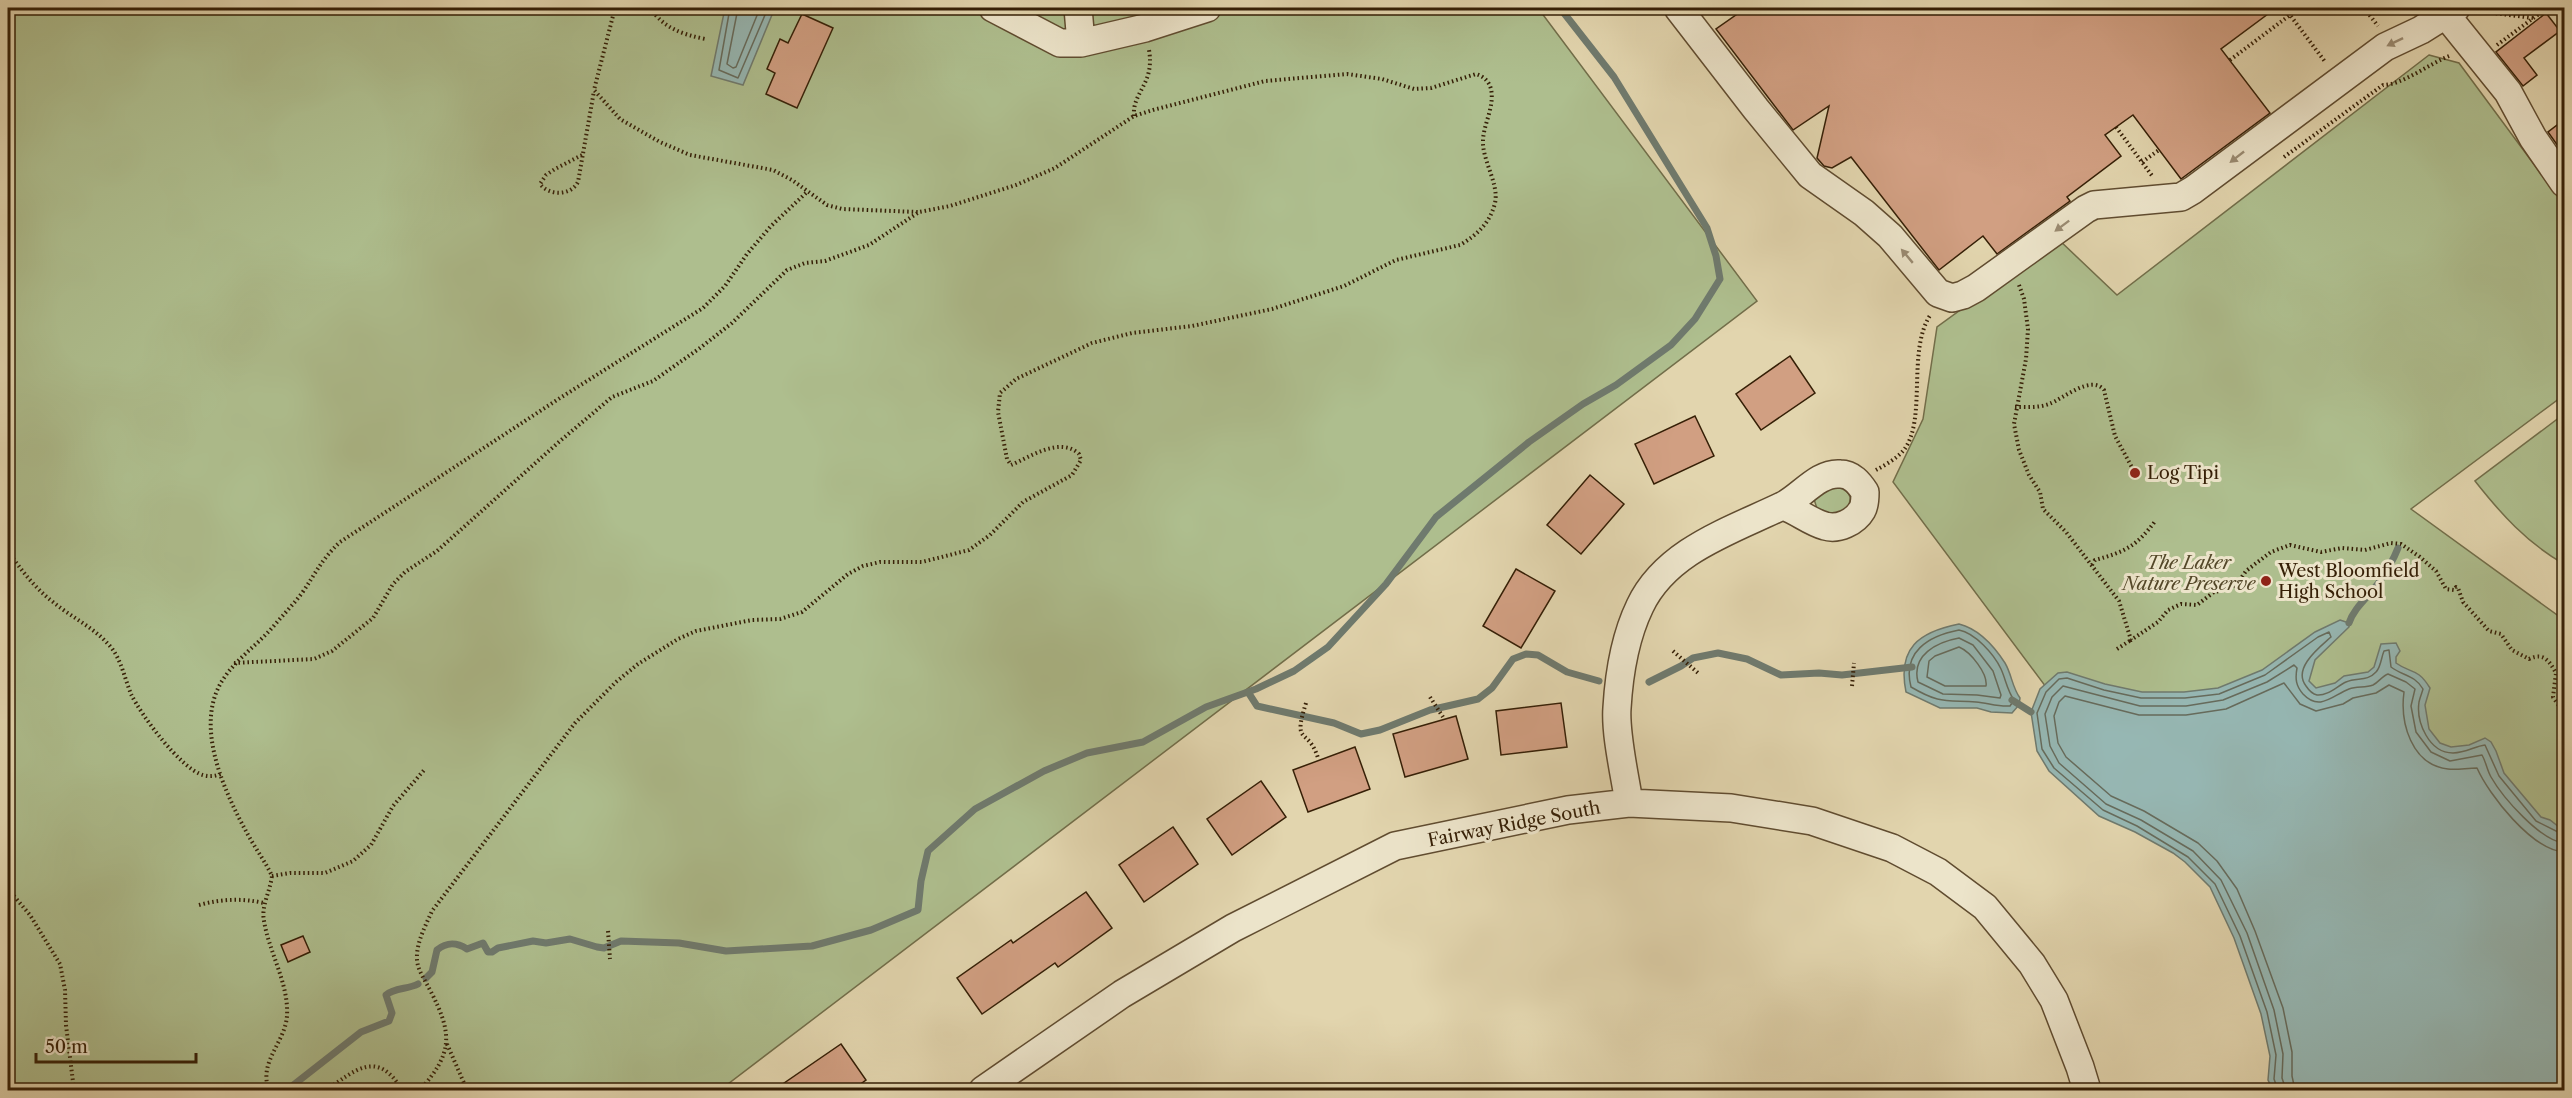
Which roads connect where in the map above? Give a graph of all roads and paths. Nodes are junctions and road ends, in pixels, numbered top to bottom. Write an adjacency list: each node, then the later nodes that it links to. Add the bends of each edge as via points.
1 (615, 8): 19 (path)
2 (650, 8): 14 (path, via 660,22)
3 (993, 8): 11 (street)
4 (1078, 8): 15 (street)
5 (1207, 8): 12 (street)
6 (1678, 8): 31 (street, one-way to 6, via 1929,284 1890,236 1810,174)
7 (2536, 8): 8 (path)
8 (2543, 10)
9 (2451, 11): 16 (street); 30 (street, one-way to 30, via 2385,47 2181,197 2094,205)
10 (2495, 13): 13 (path)
11 (1019, 15): 15 (street, via 1060,43)
12 (1143, 18): 15 (street); 20 (path, via 1151,63 1133,109)
13 (2533, 18)
14 (705, 39)
15 (1081, 43)
16 (2472, 47): 24 (path, via 2431,63 2394,85 2383,85); 26 (street, via 2508,92 2533,138)
17 (2230, 60): 18 (path, via 2290,15)
18 (2333, 72)
19 (594, 90): 23 (path); 28 (path, via 620,119 660,142 690,155 773,170)
20 (1134, 116): 29 (path, via 1055,168 1016,185); 60 (path, via 1265,81 1347,74 1414,89 1431,88 1476,74 1491,88 1483,143 1496,200 1484,226 1460,245 1396,260 1344,286 1272,309 1092,343 1016,379 1004,388 998,401 1000,432 1010,464 1062,447 1079,454 1079,466 1072,475 1023,502 969,550 922,562 863,566 802,612 780,619 696,631 660,649 616,682 575,723 432,911 421,936 417,961 438,1006)
21 (2116, 127): 25 (path)
22 (2159, 150): 25 (path)
23 (582, 155): 23 (path, via 578,182 573,189 558,193 543,188 540,184 546,175)
24 (2284, 157)
25 (2142, 162): 27 (path)
26 (2565, 183)
27 (2159, 185)
28 (807, 192): 29 (path, via 827,206 842,209); 42 (path, via 771,226 704,308 340,543 325,556 303,592 267,634)
29 (919, 212): 42 (path, via 869,245 787,270 700,348 653,381 612,397 437,551 405,572 373,618 332,651 314,659)
30 (2008, 267): 31 (street, via 1963,296); 32 (path, via 2024,299 2028,328 2026,359)
31 (1943, 295): 34 (path, via 1925,323 1919,345 1912,435 1903,451)
32 (2015, 407): 33 (path, via 2049,404 2071,392 2100,385 2115,436); 38 (path, via 2013,424 2019,450 2040,492 2043,509)
33 (2135, 473)
34 (1857, 481): 35 (street, via 1839,473 1823,478); 35 (street, via 1865,492 1864,502 1862,510 1848,523 1827,527)
35 (1783, 506): 53 (street, via 1737,524 1706,542 1658,576 1641,604 1627,635 1617,710)
36 (2156, 520): 38 (path, via 2133,546 2095,560)
37 (8, 551): 52 (path, via 53,603 109,644 141,712 156,733 196,772 210,777)
38 (2092, 565): 39 (path, via 2119,601)
39 (2131, 640): 40 (path); 48 (path, via 2158,622 2168,610 2181,604 2197,605 2214,592 2234,588 2246,571 2271,552 2290,545 2315,551 2366,550 2401,544 2436,572 2446,589 2458,588 2463,602 2489,631 2505,638 2512,650 2529,659 2547,659 2556,674 2553,697)
40 (2117, 649)
41 (1673, 651): 44 (path)
42 (234, 663): 52 (path, via 213,697 213,747)
43 (1854, 663): 45 (path)
44 (1698, 673)
45 (1852, 686)
46 (1430, 697): 49 (path)
47 (1306, 703): 50 (path, via 1299,724 1301,735 1311,743)
48 (2565, 713)
49 (1443, 717)
50 (1318, 758)
51 (425, 769): 54 (path, via 393,806 370,845 353,861 325,873)
52 (221, 774): 54 (path, via 247,833)
53 (1629, 803): 67 (street, Fairway Ridge South, via 1568,810 1395,846 1233,928 1122,994); 68 (street, Fairway Ridge South, via 1731,808 1812,821 1892,848 1938,872 1985,907 2032,964 2054,1000)
54 (272, 876): 56 (path)
55 (8, 890): 61 (path, via 30,915 60,964)
56 (264, 903): 57 (path, via 230,899); 62 (path, via 263,919 287,1017 267,1069)
57 (199, 905)
58 (608, 931): 59 (path)
59 (610, 959)
60 (447, 1043): 65 (path, via 443,1061); 66 (path)
61 (74, 1090)
62 (269, 1090)
63 (326, 1090): 64 (path, via 367,1065 385,1071)
64 (402, 1090)
65 (420, 1090)
66 (467, 1090)
67 (983, 1090)
68 (2087, 1090)

